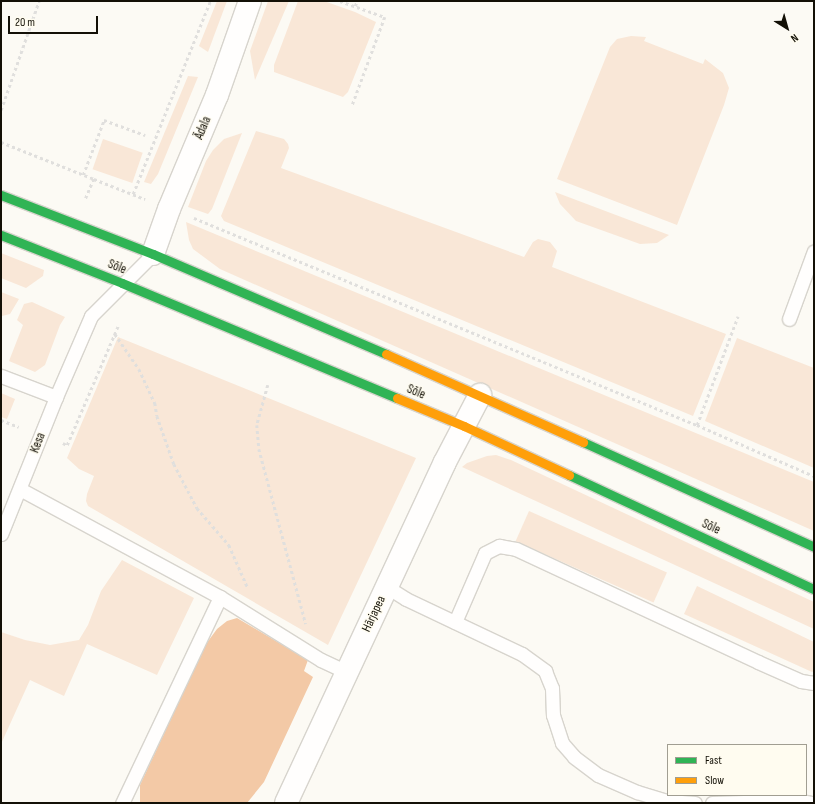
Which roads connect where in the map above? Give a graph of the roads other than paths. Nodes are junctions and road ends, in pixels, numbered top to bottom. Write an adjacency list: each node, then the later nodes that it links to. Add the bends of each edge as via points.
1 (250, 1): 5 (street, Ädala, via 217,95 169,209)
2 (1, 195): 5 (main road, Sõle)
3 (1, 235): 6 (main road, Sõle)
4 (814, 251): 7 (lane)
5 (154, 254): 6 (lane, Kesa); 9 (main road, Sõle)
6 (122, 283): 10 (lane, Kesa, via 91,316); 11 (main road, Sõle)
7 (789, 319)
8 (1, 376): 10 (lane)
9 (480, 395): 11 (street, Härjapea); 14 (main road, Sõle)
10 (56, 397): 12 (lane, Kesa)
11 (464, 426): 15 (street, Härjapea); 16 (main road, Sõle)
12 (20, 489): 13 (lane, Kesa); 17 (lane)
13 (1, 534)
14 (814, 548)
15 (387, 587): 18 (lane); 19 (street, Härjapea)
16 (814, 589)
17 (220, 597): 19 (lane, via 314,655); 21 (lane)
18 (455, 622): 20 (lane, via 485,553 499,546 523,552 758,662 801,681); 23 (lane, via 522,654 545,671 552,688 554,715 562,743 574,758 598,775 637,792 667,801)
19 (347, 672): 22 (street, Härjapea)
20 (814, 683)
21 (122, 803)
22 (286, 803)
23 (695, 803)
24 (712, 803): 25 (lane)
25 (811, 803)

